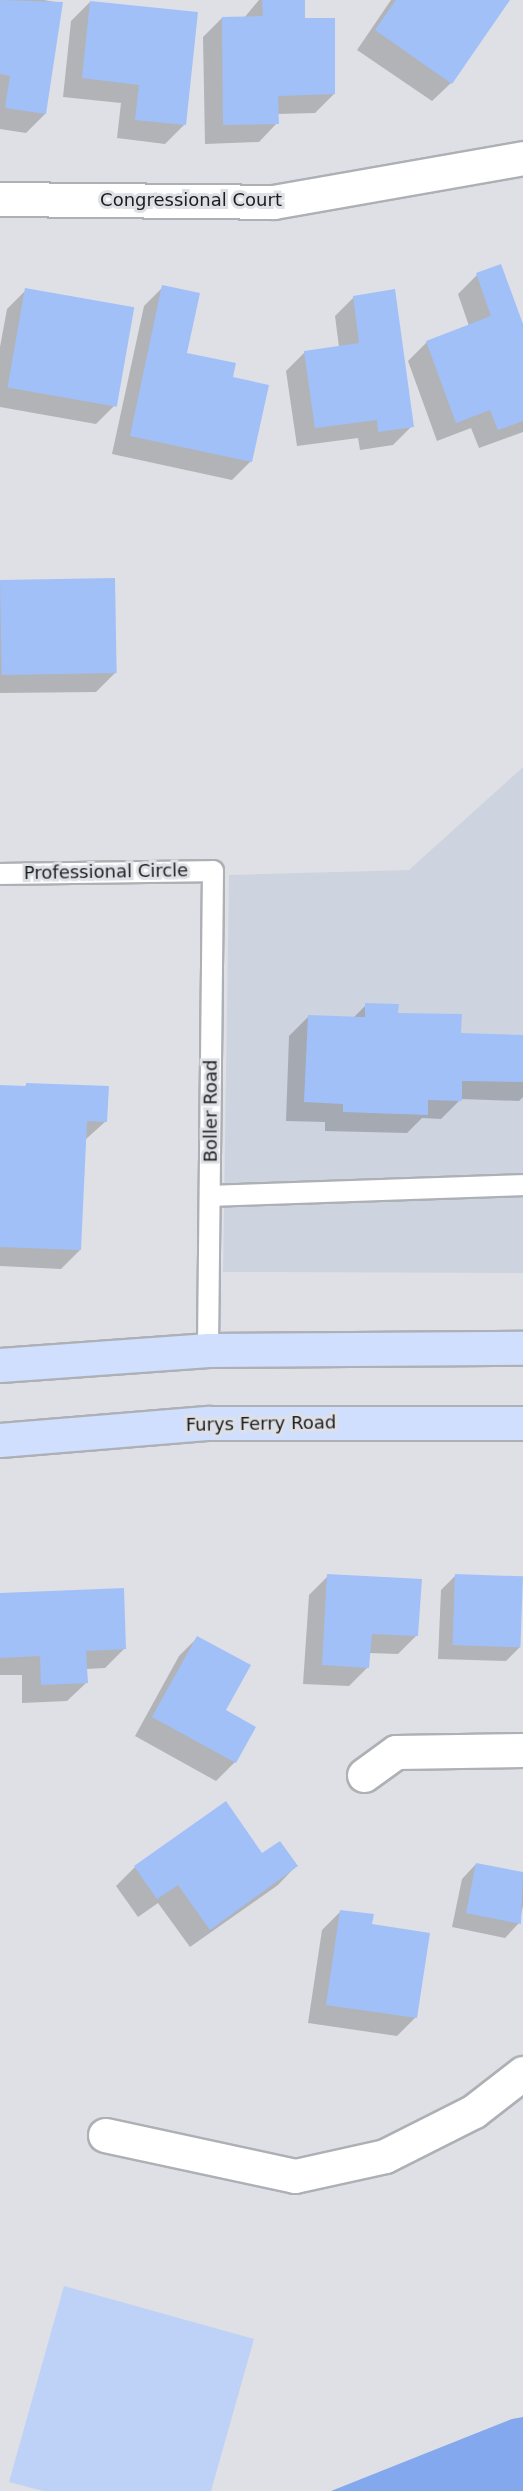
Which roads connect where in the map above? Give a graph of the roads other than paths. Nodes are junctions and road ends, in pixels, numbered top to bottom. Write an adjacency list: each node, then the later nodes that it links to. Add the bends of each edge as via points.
1 (523, 158): 2 (street, Congressional Court, via 274,202)
2 (0, 199)
3 (213, 871): 4 (lane, Professional Circle); 6 (lane, Boller Road)
4 (0, 874)
5 (523, 1185): 6 (lane)
6 (211, 1196): 8 (lane, Boller Road)
7 (523, 1348): 8 (main road)
8 (208, 1350): 9 (main road)
9 (0, 1365)
10 (523, 1423): 11 (main road, Furys Ferry Road, via 209,1423)
11 (0, 1440)
12 (523, 1750): 13 (street, via 396,1752)
13 (364, 1775)
14 (523, 2073): 15 (street, via 474,2111 385,2156 295,2176)
15 (105, 2135)

